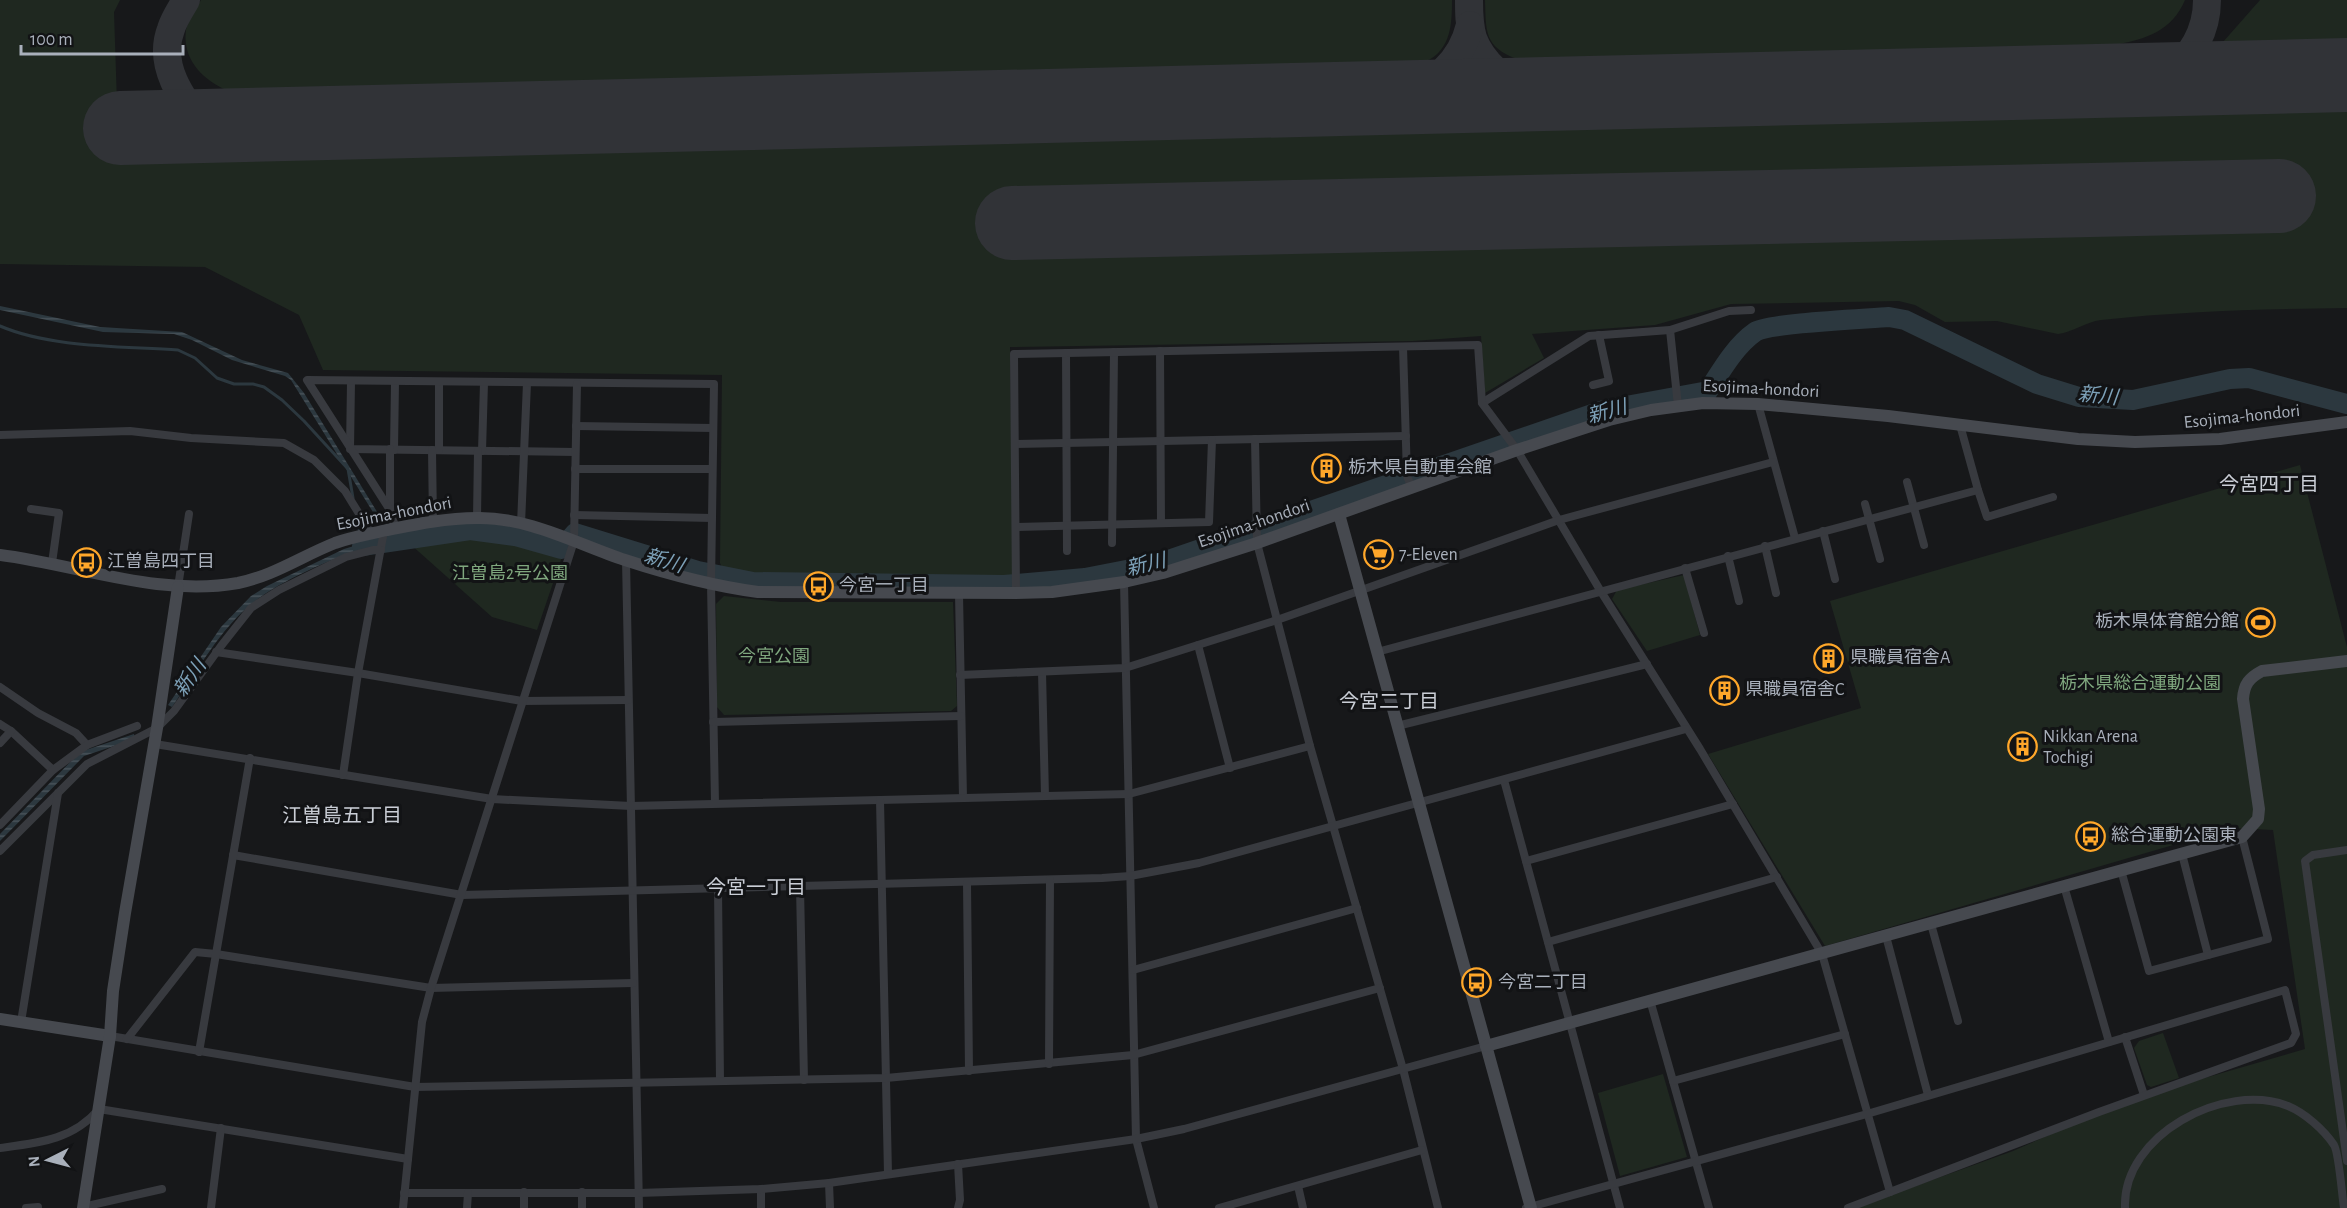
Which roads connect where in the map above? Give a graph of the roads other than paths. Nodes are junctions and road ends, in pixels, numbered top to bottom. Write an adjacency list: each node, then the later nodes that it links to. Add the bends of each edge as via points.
1 (1751, 310): 2 (street, via 1729,311)
2 (1670, 330): 3 (street); 17 (street)
3 (1599, 335): 14 (street, via 1609,381); 15 (street, via 1589,336)
4 (1403, 346): 5 (street); 15 (street, via 1478,345); 23 (street)
5 (1160, 351): 6 (street); 26 (street)
6 (1114, 352): 7 (street); 27 (street)
7 (1066, 353): 28 (street, via 1014,354); 29 (street)
8 (351, 382): 9 (street); 30 (street); 30 (street, via 307,380)
9 (395, 382): 10 (street); 31 (street)
10 (439, 382): 11 (street); 32 (street)
11 (484, 383): 12 (street); 34 (street)
12 (527, 383): 13 (street); 35 (street)
13 (577, 384): 20 (street); 21 (street, via 714,384)
14 (1593, 385)
15 (1482, 403): 33 (street)
16 (1758, 404): 17 (street, Esojima-hondori); 19 (street, Esojima-hondori); 37 (street)
17 (1678, 406): 33 (street, Esojima-hondori, via 1609,420)
18 (2347, 422): 19 (street, Esojima-hondori, via 2220,439 2135,442)
19 (1960, 425): 42 (street)
20 (576, 426): 21 (street); 36 (street)
21 (713, 428): 39 (street)
22 (0, 435): 63 (street, via 130,431 284,443 314,460 345,491)
23 (1406, 436): 24 (street); 41 (street, via 1407,476)
24 (1256, 439): 25 (street); 67 (street)
25 (1212, 440): 26 (street); 56 (street, via 1209,522)
26 (1161, 441): 27 (street); 56 (street)
27 (1113, 442): 29 (street); 58 (street)
28 (1016, 444): 29 (street); 60 (street)
29 (1066, 444): 59 (street)
30 (350, 449): 31 (street); 47 (street)
31 (392, 449): 32 (street); 47 (street)
32 (435, 450): 34 (street); 55 (street)
33 (1517, 450): 41 (street, Esojima-hondori); 54 (street)
34 (480, 451): 35 (street); 51 (street)
35 (525, 452): 36 (street); 57 (street)
36 (575, 452): 38 (street)
37 (1773, 462): 54 (street); 64 (street)
38 (575, 469): 39 (street); 50 (street)
39 (712, 469): 52 (street)
40 (1907, 482): 45 (street)
41 (1412, 488): 49 (street, Esojima-hondori)
42 (1978, 490): 43 (street, via 1987,517); 45 (street)
43 (2053, 497)
44 (1865, 504): 53 (street)
45 (1914, 506): 53 (street); 68 (street)
46 (31, 509): 76 (street, via 59,513)
47 (390, 510): 61 (street)
48 (189, 514): 81 (street)
49 (1339, 514): 67 (street, Esojima-hondori); 82 (street)
50 (574, 515): 52 (street); 65 (street)
51 (477, 518): 55 (street, Esojima-hondori); 57 (street, Esojima-hondori)
52 (712, 518): 80 (street)
53 (1869, 518): 62 (street); 74 (street)
54 (1559, 520): 82 (street); 83 (street)
55 (433, 521): 61 (street, Esojima-hondori)
56 (1161, 523): 58 (street)
57 (521, 524): 65 (street, Esojima-hondori)
58 (1113, 524): 59 (street); 66 (street)
59 (1066, 525): 60 (street); 71 (street)
60 (1017, 526): 84 (street)
61 (390, 530): 63 (street, Esojima-hondori); 70 (street)
62 (1823, 531): 64 (street); 78 (street)
63 (371, 533): 81 (street, Esojima-hondori, via 333,544 293,564 241,582)
64 (1795, 538): 69 (street)
65 (574, 541): 75 (street, Esojima-hondori); 101 (street)
66 (1112, 543)
67 (1257, 543): 79 (street, Esojima-hondori); 88 (street)
68 (1924, 545)
69 (1765, 546): 73 (street); 85 (street)
70 (381, 550): 91 (street, via 346,557 279,590 251,608); 97 (street)
71 (1066, 551)
72 (0, 555): 76 (street, Esojima-hondori)
73 (1728, 556): 77 (street); 87 (street)
74 (1880, 559)
75 (626, 560): 80 (street, Esojima-hondori); 100 (street)
76 (52, 563): 81 (street, Esojima-hondori)
77 (1685, 568): 83 (street); 89 (street)
78 (1835, 579)
79 (1124, 582): 84 (street, Esojima-hondori); 95 (street)
80 (711, 584): 86 (street, Esojima-hondori, via 770,593); 103 (street)
81 (178, 587): 107 (street)
82 (1360, 589): 88 (street); 92 (street)
83 (1600, 590): 92 (street); 94 (street)
84 (1016, 593): 86 (street, Esojima-hondori)
85 (1776, 593)
86 (959, 594): 98 (street)
87 (1740, 602)
88 (1277, 620): 90 (street); 113 (street)
89 (1704, 633)
90 (1198, 645): 95 (street); 115 (street)
91 (216, 652): 97 (street); 107 (street)
92 (1377, 652): 106 (street)
93 (2347, 661): 131 (street, via 2262,671 2250,678 2243,699 2259,809 2258,819)
94 (1647, 664): 106 (street); 108 (street)
95 (1125, 668): 96 (street); 120 (street)
96 (1042, 672): 98 (street); 121 (street)
97 (358, 673): 101 (street); 117 (street)
98 (960, 675): 102 (street)
99 (0, 687): 112 (street, via 76,733)
100 (628, 700): 101 (street); 128 (street)
101 (522, 701): 123 (street)
102 (962, 716): 103 (street); 122 (street)
103 (713, 722): 125 (street)
104 (0, 724): 109 (street)
105 (136, 726): 112 (street)
106 (1397, 726): 126 (street)
107 (158, 728): 111 (street); 119 (street, via 87,764)
108 (1686, 729): 118 (street); 127 (street)
109 (10, 731): 110 (street); 116 (street)
110 (0, 743)
111 (155, 744): 114 (street); 165 (street, via 125,913)
112 (87, 745): 116 (street)
113 (1310, 746): 115 (street); 130 (street)
114 (250, 758): 117 (street); 135 (street)
115 (1230, 768): 120 (street)
116 (53, 770): 129 (street)
117 (343, 775): 123 (street)
118 (1504, 780): 126 (street); 136 (street)
119 (58, 793): 133 (street); 162 (street)
120 (1129, 794): 121 (street); 138 (street)
121 (1045, 795): 122 (street)
122 (963, 798): 124 (street)
123 (492, 799): 128 (street); 147 (street)
124 (880, 800): 125 (street); 142 (street)
125 (715, 803): 128 (street)
126 (1418, 804): 130 (street); 169 (street)
127 (1732, 804): 136 (street); 139 (street)
128 (631, 806): 146 (street)
129 (0, 825)
130 (1333, 826): 138 (street, via 1199,863); 148 (street)
131 (2242, 837): 134 (street); 154 (street, via 2268,939)
132 (2347, 850): 190 (street, via 2313,855 2305,861)
133 (0, 851)
134 (2182, 854): 137 (street); 154 (street)
135 (233, 855): 147 (street); 152 (street)
136 (1526, 861): 151 (street)
137 (2121, 870): 143 (street); 154 (street, via 2149,971)
138 (1130, 876): 140 (street); 155 (street)
139 (1777, 877): 151 (street); 153 (street)
140 (1050, 880): 141 (street); 172 (street)
141 (967, 883): 142 (street); 174 (street)
142 (881, 885): 144 (street); 175 (street)
143 (2064, 886): 149 (street); 168 (street)
144 (800, 887): 145 (street); 176 (street)
145 (718, 888): 146 (street); 177 (street)
146 (632, 889): 147 (street); 156 (street)
147 (462, 895): 157 (street)
148 (1357, 908): 155 (street); 158 (street)
149 (1931, 924): 150 (street); 161 (street)
150 (1886, 936): 153 (street); 181 (street)
151 (1548, 942): 163 (street)
152 (216, 954): 157 (street); 167 (street, via 195,952); 170 (street)
153 (1822, 954): 159 (street); 164 (street)
154 (2208, 955)
155 (1133, 970): 171 (street)
156 (633, 983): 157 (street); 179 (street)
157 (430, 988): 180 (street)
158 (1380, 988): 171 (street); 173 (street)
159 (1650, 1000): 163 (street); 178 (street)
160 (0, 1019): 162 (street)
161 (1958, 1021)
162 (21, 1022): 165 (street)
163 (1570, 1023): 169 (street); 195 (street)
164 (1845, 1034): 178 (street); 184 (street)
165 (110, 1036): 167 (street); 183 (street)
166 (2125, 1037): 168 (street); 182 (street); 182 (street, via 2285,990 2296,1034 2291,1043)
167 (128, 1039): 170 (street)
168 (2109, 1042): 181 (street)
169 (1486, 1046): 173 (street); 206 (street)
170 (199, 1052): 180 (street)
171 (1133, 1055): 172 (street); 186 (street)
172 (1049, 1064): 174 (street)
173 (1402, 1070): 186 (street, via 1184,1129); 188 (street)
174 (969, 1071): 175 (street)
175 (886, 1078): 176 (street); 193 (street)
176 (804, 1080): 177 (street)
177 (720, 1081): 179 (street)
178 (1673, 1081): 191 (street)
179 (635, 1084): 180 (street); 204 (street)
180 (415, 1087): 189 (street)
181 (1928, 1095): 184 (street)
182 (2144, 1095): 201 (street)
183 (99, 1108): 185 (street); 187 (street, via 90,1119 48,1142); 208 (street)
184 (1867, 1114): 191 (street); 201 (street)
185 (221, 1128): 189 (street); 209 (street)
186 (1136, 1138): 192 (street); 218 (street)
187 (0, 1148)
188 (1422, 1150): 196 (street); 221 (street)
189 (408, 1159): 202 (street)
190 (2347, 1161)
191 (1695, 1162): 195 (street); 223 (street)
192 (958, 1164): 193 (street); 217 (street)
193 (888, 1174): 194 (street)
194 (829, 1183): 198 (street); 216 (street)
195 (1614, 1185): 206 (street); 222 (street)
196 (1298, 1186): 219 (street); 220 (street)
197 (162, 1189): 208 (street)
198 (761, 1189): 204 (street); 215 (street)
199 (524, 1192): 200 (street); 203 (street); 212 (street)
200 (582, 1192): 204 (street); 213 (street)
201 (1890, 1192): 224 (street)
202 (404, 1193): 203 (street); 210 (street)
203 (468, 1193): 211 (street)
204 (638, 1193): 214 (street)
205 (38, 1207): 207 (street)
206 (1529, 1207)
207 (27, 1208)
208 (83, 1208)
209 (211, 1208)
210 (402, 1208)
211 (467, 1208)
212 (524, 1208)
213 (582, 1208)
214 (639, 1208)
215 (761, 1208)
216 (830, 1208)
217 (958, 1208)
218 (1154, 1208)
219 (1219, 1208)
220 (1304, 1208)
221 (1438, 1208)
222 (1620, 1208)
223 (1709, 1208)
224 (1848, 1208)
225 (2125, 1208): 226 (street, via 2130,1174 2165,1130 2184,1118 2227,1103 2261,1100 2288,1106 2309,1119 2335,1146)
226 (2344, 1208)

